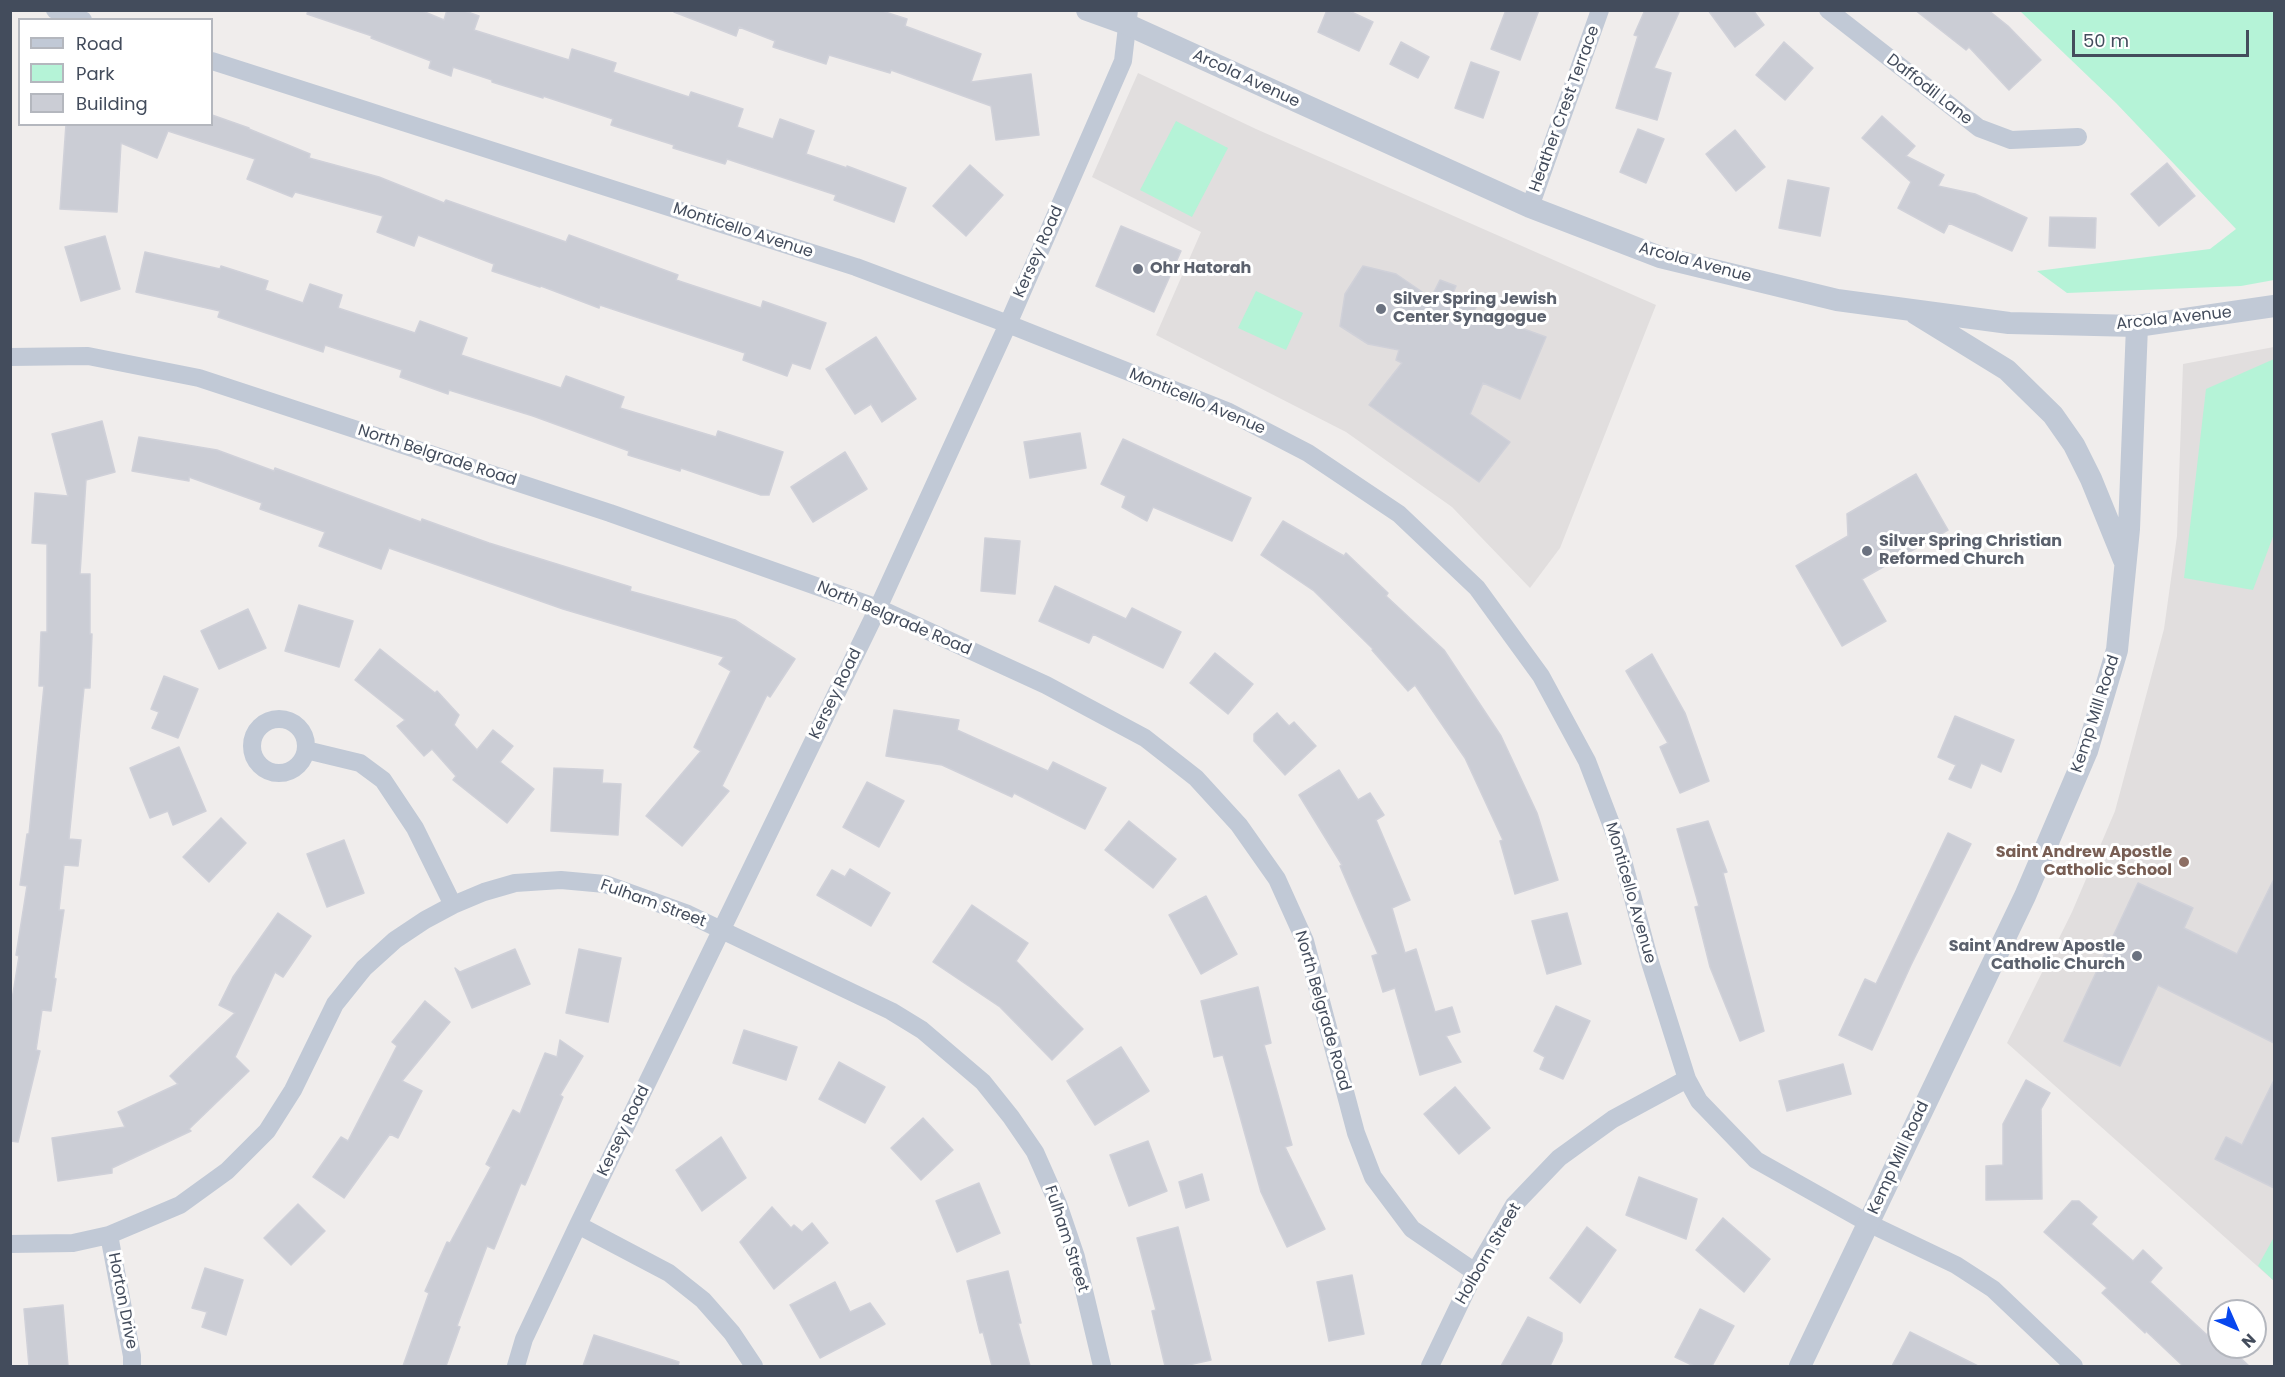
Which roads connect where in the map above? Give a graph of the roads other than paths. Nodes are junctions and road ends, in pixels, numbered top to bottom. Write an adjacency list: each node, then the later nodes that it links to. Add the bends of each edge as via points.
1 (55, 10): 6 (street)
2 (1087, 10): 5 (street, Arcola Avenue)
3 (1600, 10): 9 (street, Heather Crest Terrace)
4 (1828, 10): 8 (street, Daffodil Lane, via 1979,128 2011,140)
5 (1128, 17): 9 (street, Arcola Avenue); 12 (street, Kersey Road, via 1123,61)
6 (77, 18)
7 (213, 61): 12 (street, Monticello Avenue, via 856,267)
8 (2078, 137)
9 (1530, 207): 11 (street, Arcola Avenue, via 1660,257 1837,300)
10 (2274, 306): 13 (street, Arcola Avenue)
11 (1908, 310): 13 (street, Arcola Avenue, via 2009,323); 15 (street, via 2007,370 2053,415 2091,479)
12 (1008, 324): 16 (street, Kersey Road); 20 (street, Monticello Avenue, via 1227,411 1308,453 1399,514 1477,588 1541,676 1587,761 1618,842)
13 (2137, 326): 15 (street, Kemp Mill Road)
14 (10, 357): 16 (street, North Belgrade Road, via 88,356 199,378 610,513)
15 (2126, 564): 21 (street, Kemp Mill Road, via 2117,650 2087,751 2025,896)
16 (878, 609): 19 (street, Kersey Road); 25 (street, North Belgrade Road, via 1046,685 1145,738 1196,778 1239,825 1277,879 1305,941 1356,1133 1373,1177 1412,1229)
17 (306, 750): 18 (street, via 360,763 383,780 415,828)
18 (453, 905): 19 (street, Fulham Street, via 515,883 561,880 605,884); 23 (street, Fulham Street, via 395,940 364,968 335,1004 293,1090 267,1131 228,1171 180,1205)
19 (721, 930): 22 (street, Kersey Road); 29 (street, Fulham Street, via 891,1011 922,1030 982,1082 1035,1152 1058,1204 1076,1257)
20 (1687, 1079): 21 (street, Monticello Avenue, via 1699,1101 1755,1160); 25 (street, Holborn Street, via 1613,1119 1559,1158 1514,1205)
21 (1868, 1223): 31 (street, Kemp Mill Road); 32 (street, Monticello Avenue, via 1956,1265 1993,1289)
22 (578, 1225): 27 (street, Kersey Road, via 524,1339); 28 (street, via 669,1273 703,1300)
23 (109, 1235): 24 (street, Fulham Street, via 73,1243); 26 (street, Horton Drive)
24 (10, 1244)
25 (1475, 1272): 30 (street, Holborn Street)
26 (132, 1366)
27 (516, 1366)
28 (754, 1366)
29 (1102, 1366)
30 (1430, 1366)
31 (1800, 1366)
32 (2074, 1366)

